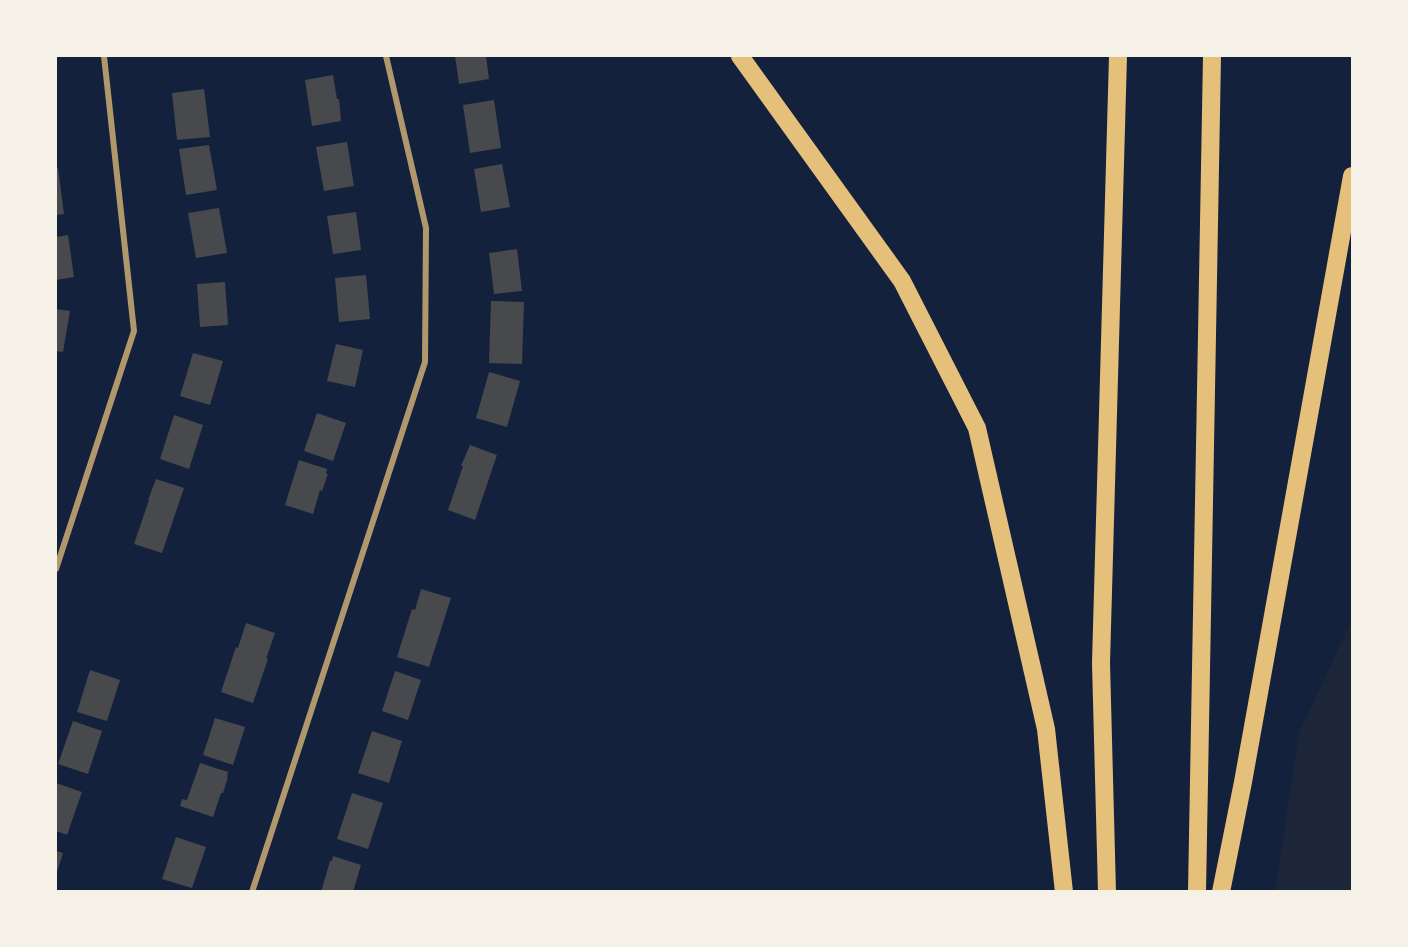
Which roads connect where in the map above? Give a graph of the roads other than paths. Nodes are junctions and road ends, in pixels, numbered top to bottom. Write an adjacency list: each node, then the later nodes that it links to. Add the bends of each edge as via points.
1 (104, 56): 7 (street, via 134,331)
2 (386, 56): 8 (street, via 426,228 425,362)
3 (740, 56): 9 (highway, via 902,281 977,428 1046,729)
4 (1118, 56): 10 (highway, via 1101,663)
5 (1212, 56): 11 (highway)
6 (1353, 176): 12 (highway)
7 (56, 569)
8 (252, 891)
9 (1064, 891)
10 (1107, 891)
11 (1197, 891)
12 (1221, 891)

